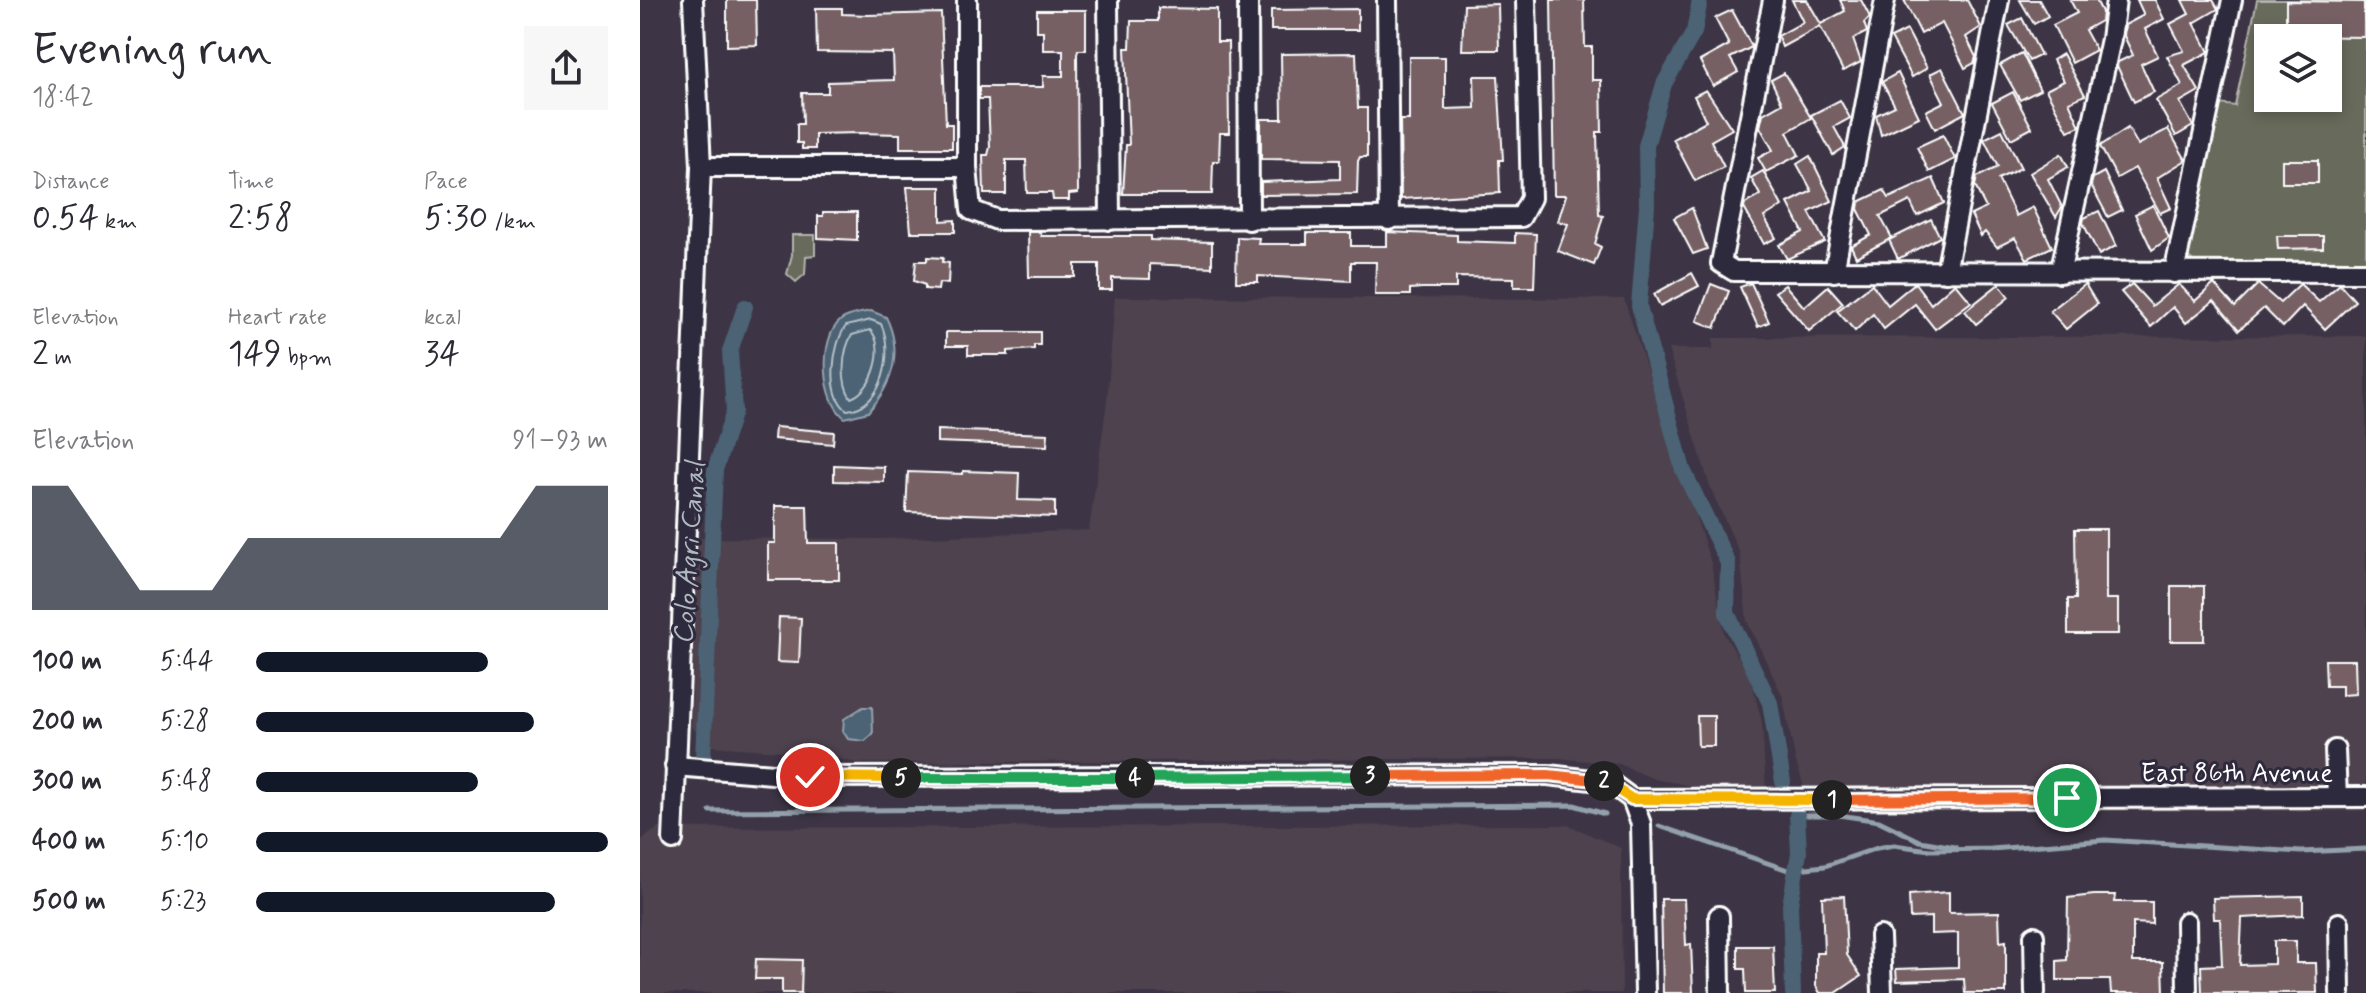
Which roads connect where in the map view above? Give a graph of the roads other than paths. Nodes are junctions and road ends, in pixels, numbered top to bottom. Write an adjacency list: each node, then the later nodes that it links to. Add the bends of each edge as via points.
1 (693, 0): 12 (street)
2 (967, 0): 13 (street)
3 (1108, 0): 14 (street)
4 (1248, 0): 15 (street)
5 (1387, 0): 16 (street)
6 (1526, 0): 16 (street, via 1528,208 1513,219)
7 (1773, 0): 17 (street, via 1721,263 1734,271)
8 (1885, 0): 17 (street)
9 (1999, 0): 18 (street)
10 (2116, 0): 20 (street)
11 (2232, 0): 21 (street)
12 (701, 167): 13 (street); 23 (street)
13 (967, 167): 14 (street, via 971,210 984,218)
14 (1110, 220): 15 (street)
15 (1249, 220): 16 (street)
16 (1389, 220)
17 (1834, 272): 18 (street)
18 (1946, 272): 20 (street)
19 (2366, 272): 21 (street)
20 (2060, 273): 21 (street)
21 (2174, 273)
22 (2335, 750): 24 (street)
23 (675, 766): 26 (street, East 86th Avenue, via 825,778 1548,775 1609,782); 27 (street)
24 (2337, 797): 25 (street, East 86th Avenue); 26 (street, East 86th Avenue)
25 (2366, 797)
26 (1632, 799): 33 (street, via 1641,824)
27 (673, 840)
28 (1719, 916): 34 (street)
29 (2186, 922): 37 (street)
30 (2339, 923): 38 (street)
31 (1880, 936): 35 (street)
32 (2034, 936): 36 (street)
33 (1645, 993)
34 (1720, 993)
35 (1882, 993)
36 (2035, 993)
37 (2187, 993)
38 (2340, 993)

